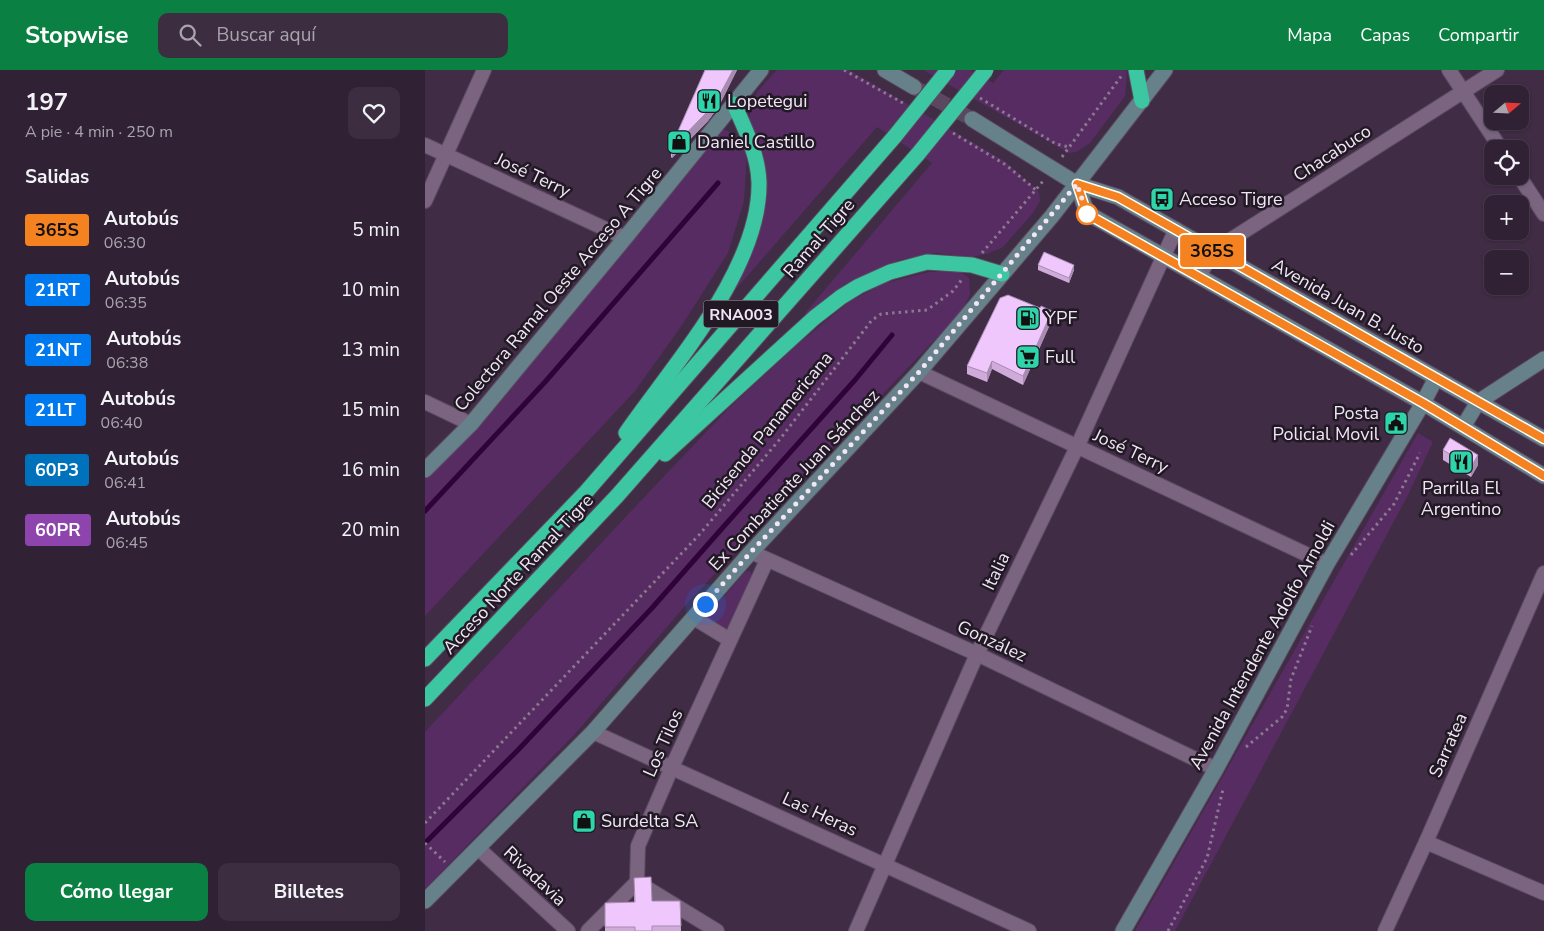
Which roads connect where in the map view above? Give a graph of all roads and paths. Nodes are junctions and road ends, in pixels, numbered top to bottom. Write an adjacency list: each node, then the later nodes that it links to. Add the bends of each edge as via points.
1 (484, 70): 20 (street)
2 (761, 70): 15 (main road, Colectora Ramal Oeste Acceso A Tigre)
3 (885, 70): 11 (main road)
4 (948, 70): 46 (highway, Ramal Tigre / RNA003, bridge, via 895,136)
5 (986, 70): 47 (highway, Ramal Tigre / RNA003, bridge, via 917,154)
6 (1125, 70): 19 (path, Bicisenda Panamericana)
7 (1136, 70): 14 (highway)
8 (1165, 70): 14 (main road, Ex Combatiente Juan Sánchez)
9 (1449, 70): 12 (street)
10 (1497, 70): 12 (street, Chacabuco)
11 (914, 87)
12 (1464, 91): 17 (street); 28 (street, Chacabuco)
13 (974, 95): 19 (path, via 1056,144)
14 (1142, 101): 22 (main road, Ex Combatiente Juan Sánchez)
15 (733, 104): 27 (main road, Colectora Ramal Oeste Acceso A Tigre); 46 (highway, via 757,162 759,182 754,226 731,279 706,322)
16 (972, 120): 21 (main road, Avenida Juan B. Justo)
17 (1495, 140)
18 (425, 145): 20 (street, José Terry)
19 (1069, 147): 21 (path, Bicisenda Panamericana)
20 (446, 155): 24 (street); 27 (street, José Terry)
21 (1053, 170): 22 (main road, Avenida Juan B. Justo); 30 (path, Bicisenda Panamericana)
22 (1077, 184): 26 (main road, Avenida Juan B. Justo, via 1118,197); 29 (main road, via 1087,214); 31 (main road, Ex Combatiente Juan Sánchez)
23 (1525, 185): 25 (street)
24 (425, 201)
25 (1544, 214)
26 (1176, 229): 28 (main road, Avenida Juan B. Justo); 29 (street, Italia)
27 (625, 238): 39 (main road, Colectora Ramal Oeste Acceso A Tigre)
28 (1213, 251): 32 (street, Chacabuco); 35 (main road, Avenida Juan B. Justo)
29 (1164, 257): 32 (main road); 42 (street, Italia)
30 (972, 265): 31 (highway); 47 (highway, via 927,262 890,272 841,297); 64 (path, Bicisenda Panamericana, via 953,291 927,310 881,314 872,320 780,439 699,535)
31 (1002, 274): 34 (main road, Ex Combatiente Juan Sánchez)
32 (1199, 277): 38 (main road)
33 (1544, 359): 37 (main road)
34 (919, 372): 42 (street, José Terry); 48 (main road, Ex Combatiente Juan Sánchez)
35 (1436, 378): 37 (main road, Avenida Juan B. Justo); 38 (main road, Avenida Intendente Adolfo Arnoldi)
36 (425, 402): 39 (street)
37 (1478, 402): 40 (main road); 41 (main road, Avenida Juan B. Justo)
38 (1423, 403): 40 (main road); 51 (main road, Avenida Intendente Adolfo Arnoldi)
39 (471, 424): 44 (main road, Colectora Ramal Oeste Acceso A Tigre)
40 (1463, 427): 45 (main road)
41 (1544, 440)
42 (1077, 447): 51 (street, José Terry); 56 (street, Italia)
43 (1420, 453): 49 (path, via 1394,504)
44 (425, 470)
45 (1544, 476)
46 (586, 492): 57 (highway, Acceso Norte Ramal Tigre / RNA003)
47 (617, 496): 58 (highway, Acceso Norte Ramal Tigre / RNA003)
48 (751, 552): 50 (street, González); 53 (main road, Ex Combatiente Juan Sánchez)
49 (1350, 556)
50 (767, 560): 55 (street, Los Tilos); 56 (street, González)
51 (1327, 564): 62 (main road, Avenida Intendente Adolfo Arnoldi)
52 (1544, 573): 65 (street, Sarratea)
53 (694, 618): 55 (street); 59 (main road, Ex Combatiente Juan Sánchez)
54 (1315, 619): 60 (path, via 1291,679 1287,709)
55 (731, 640): 61 (street, Los Tilos)
56 (977, 654): 62 (street, González); 69 (street, Italia)
57 (425, 658)
58 (425, 699)
59 (593, 732): 61 (street, Las Heras); 67 (main road, Ex Combatiente Juan Sánchez)
60 (1244, 749)
61 (672, 767): 69 (street, Las Heras); 70 (street, Los Tilos, via 638,846)
62 (1216, 768): 78 (main road, Avenida Intendente Adolfo Arnoldi)
63 (1225, 782): 79 (path, via 1207,858)
64 (425, 823)
65 (1427, 842): 71 (street); 80 (street, Sarratea)
66 (425, 843): 68 (path)
67 (478, 848): 72 (main road, Ex Combatiente Juan Sánchez); 73 (street, Rivadavia)
68 (432, 849)
69 (886, 865): 76 (street, Italia); 77 (street, Las Heras)
70 (637, 882): 74 (street); 75 (street)
71 (1544, 893)
72 (425, 901)
73 (568, 931)
74 (588, 931)
75 (717, 931)
76 (856, 931)
77 (1029, 931)
78 (1123, 931)
79 (1167, 931)
80 (1385, 931)

